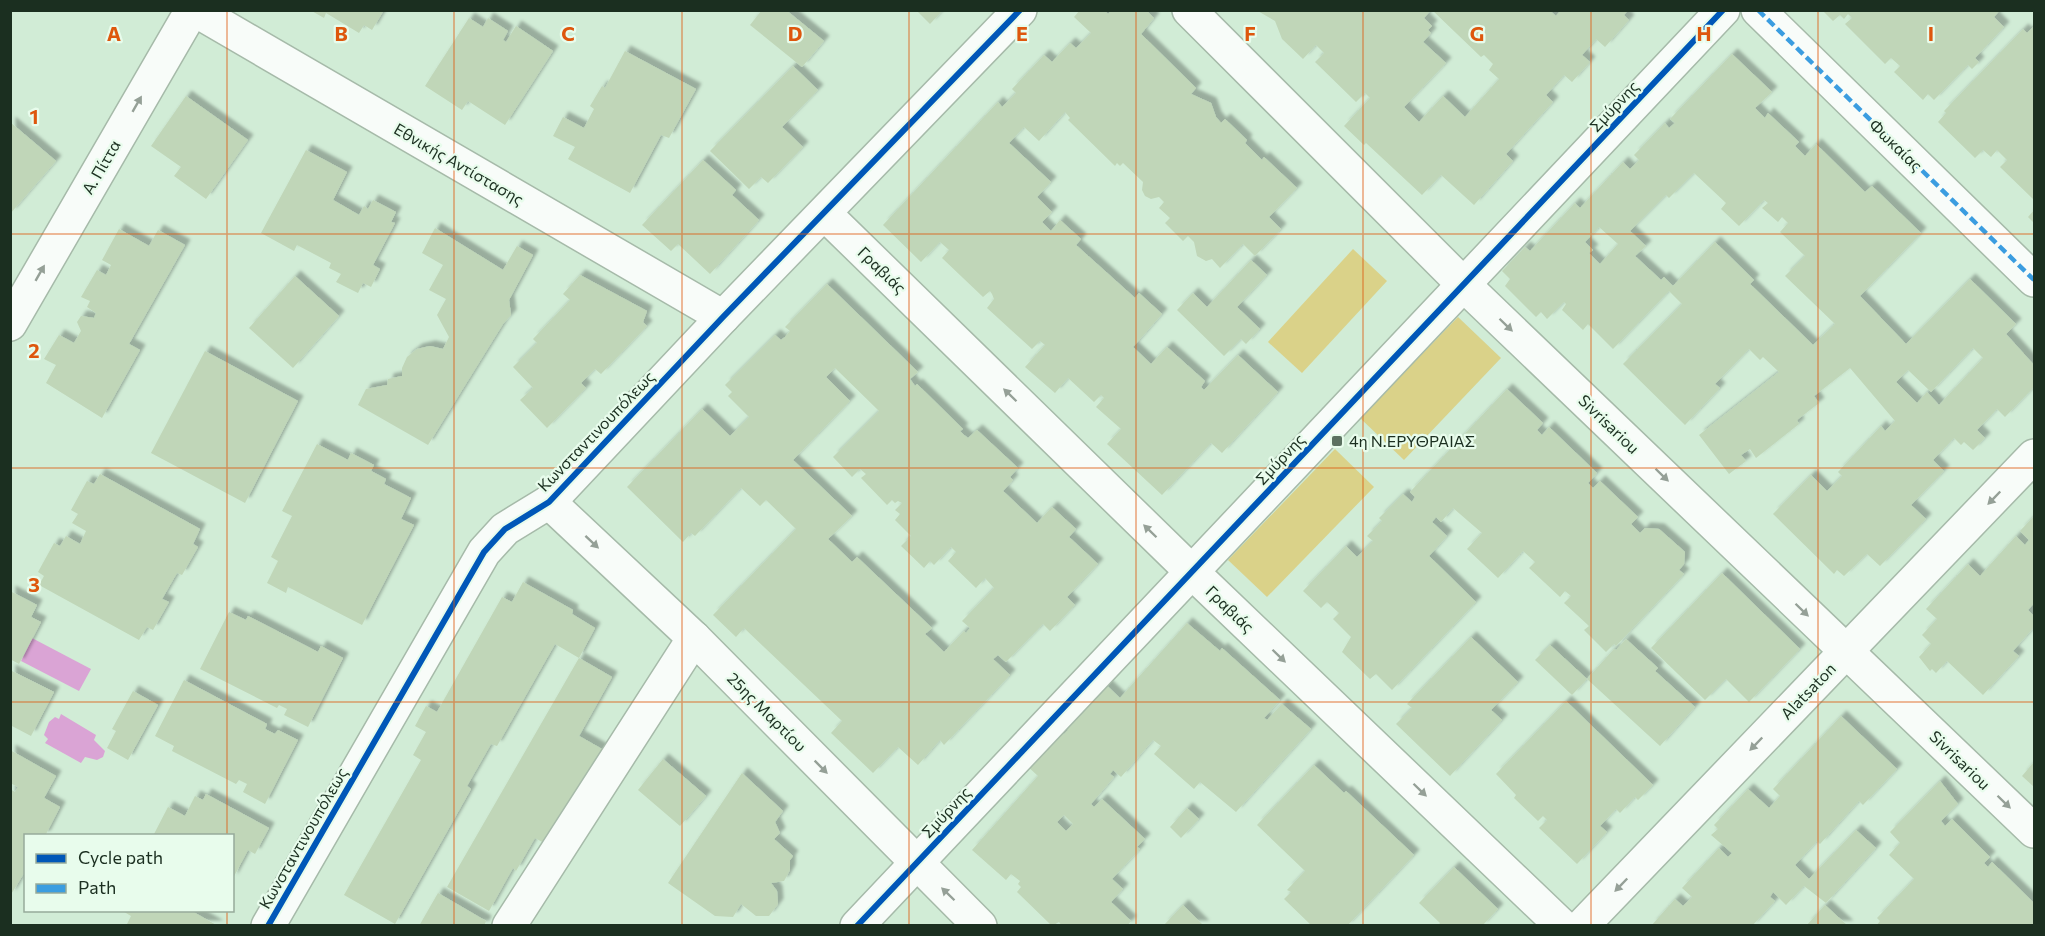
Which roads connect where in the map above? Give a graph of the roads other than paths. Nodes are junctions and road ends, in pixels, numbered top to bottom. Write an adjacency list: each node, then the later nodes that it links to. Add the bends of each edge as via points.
1 (193, 10): 9 (street, Εθνικής Αντίστασης); 10 (street, Α. Πίττα, one-way to 1)
2 (1020, 10): 6 (street, Κωνσταντινουπόλεως)
3 (1189, 10): 8 (street, Sivrisariou)
4 (1723, 10): 8 (street, Σμύρνης)
5 (1758, 10): 7 (street, Φωκαίας)
6 (825, 214): 9 (street, Κωνσταντινουπόλεως); 13 (street, Γραβιάς, one-way to 6)
7 (2034, 280)
8 (1464, 285): 13 (street, Σμύρνης); 15 (street, Sivrisariou, one-way to 15)
9 (723, 316): 12 (street, Κωνσταντινουπόλεως)
10 (10, 324)
11 (2034, 456): 15 (street, Alatsaton, one-way to 15)
12 (549, 502): 14 (street, 25ης Μαρτίου, one-way to 14); 18 (street, Κωνσταντινουπόλεως, via 505,528 484,552)
13 (1192, 572): 17 (street, Σμύρνης); 22 (street, Γραβιάς, one-way to 22)
14 (694, 638): 17 (street, 25ης Μαρτίου, one-way to 17); 19 (street)
15 (1846, 652): 16 (street, Sivrisariou, one-way to 16); 23 (street, Alatsaton, one-way to 23)
16 (2034, 831)
17 (916, 863): 20 (street, Σμύρνης); 21 (street, 25ης Μαρτίου, one-way to 17)
18 (268, 926)
19 (509, 926)
20 (857, 926)
21 (980, 926)
22 (1562, 926)
23 (1582, 926)

